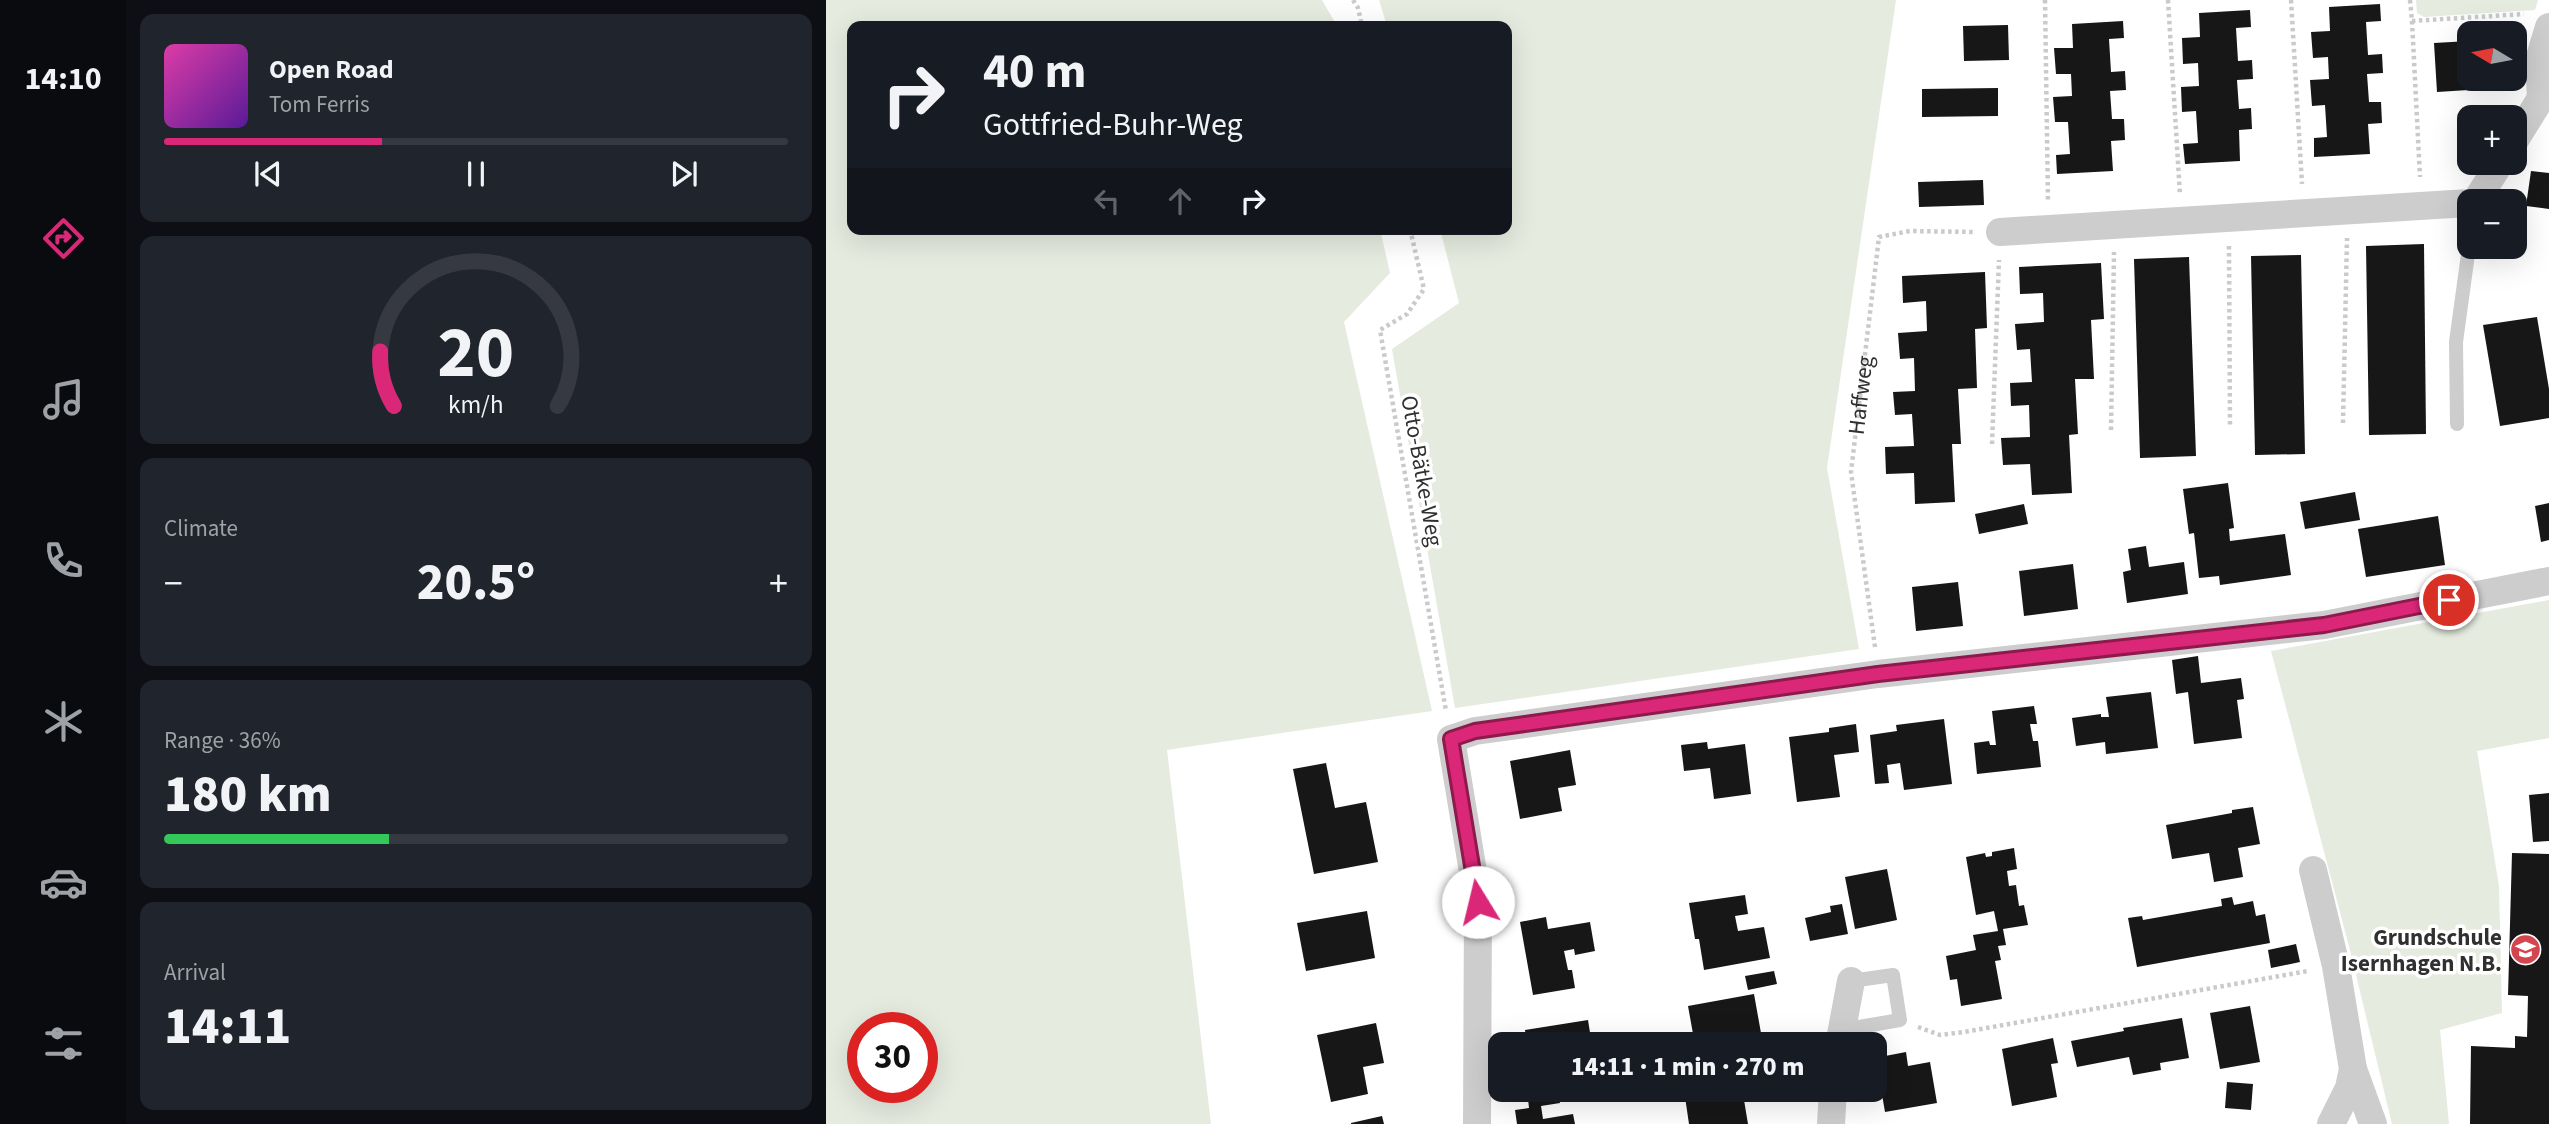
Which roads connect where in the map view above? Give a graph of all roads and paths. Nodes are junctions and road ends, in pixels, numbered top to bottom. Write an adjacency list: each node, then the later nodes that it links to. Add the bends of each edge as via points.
1 (1353, 0): 7 (path)
2 (2045, 0): 18 (path)
3 (2168, 0): 16 (path)
4 (2291, 0): 14 (path)
5 (2410, 0): 8 (path)
6 (2542, 20): 8 (path); 9 (street, via 2539,60)
7 (1362, 21)
8 (2412, 21): 12 (path)
9 (2545, 101): 10 (street)
10 (2527, 124)
11 (2457, 204): 12 (street)
12 (2422, 206): 13 (street)
13 (2347, 211): 14 (street); 22 (path)
14 (2304, 214): 15 (street)
15 (2229, 218): 16 (street); 24 (path)
16 (2181, 221): 17 (street)
17 (2115, 225): 18 (street); 25 (path)
18 (2048, 230): 19 (street)
19 (2000, 232): 26 (path); 28 (path, Haffweg, via 1910,231 1879,237 1851,472)
20 (1411, 235): 29 (path, Otto-Bätke-Weg, via 1424,289 1407,314 1380,330)
21 (2467, 259): 23 (lane, via 2456,342)
22 (2343, 423)
23 (2457, 424)
24 (2230, 427)
25 (2112, 430)
26 (1992, 444)
27 (2549, 581): 28 (street, via 2324,625)
28 (1878, 674): 29 (street)
29 (1463, 735): 38 (street, via 1478,902)
30 (2313, 870): 31 (street)
31 (2336, 966): 35 (path); 36 (street)
32 (1851, 981): 33 (street); 34 (lane, via 1893,975 1900,1020)
33 (1841, 1032)
34 (1860, 1032)
35 (1940, 1035)
36 (2353, 1069): 40 (street); 41 (street)
37 (1832, 1102): 39 (street)
38 (1477, 1124)
39 (1831, 1124)
40 (2331, 1124)
41 (2373, 1124)

